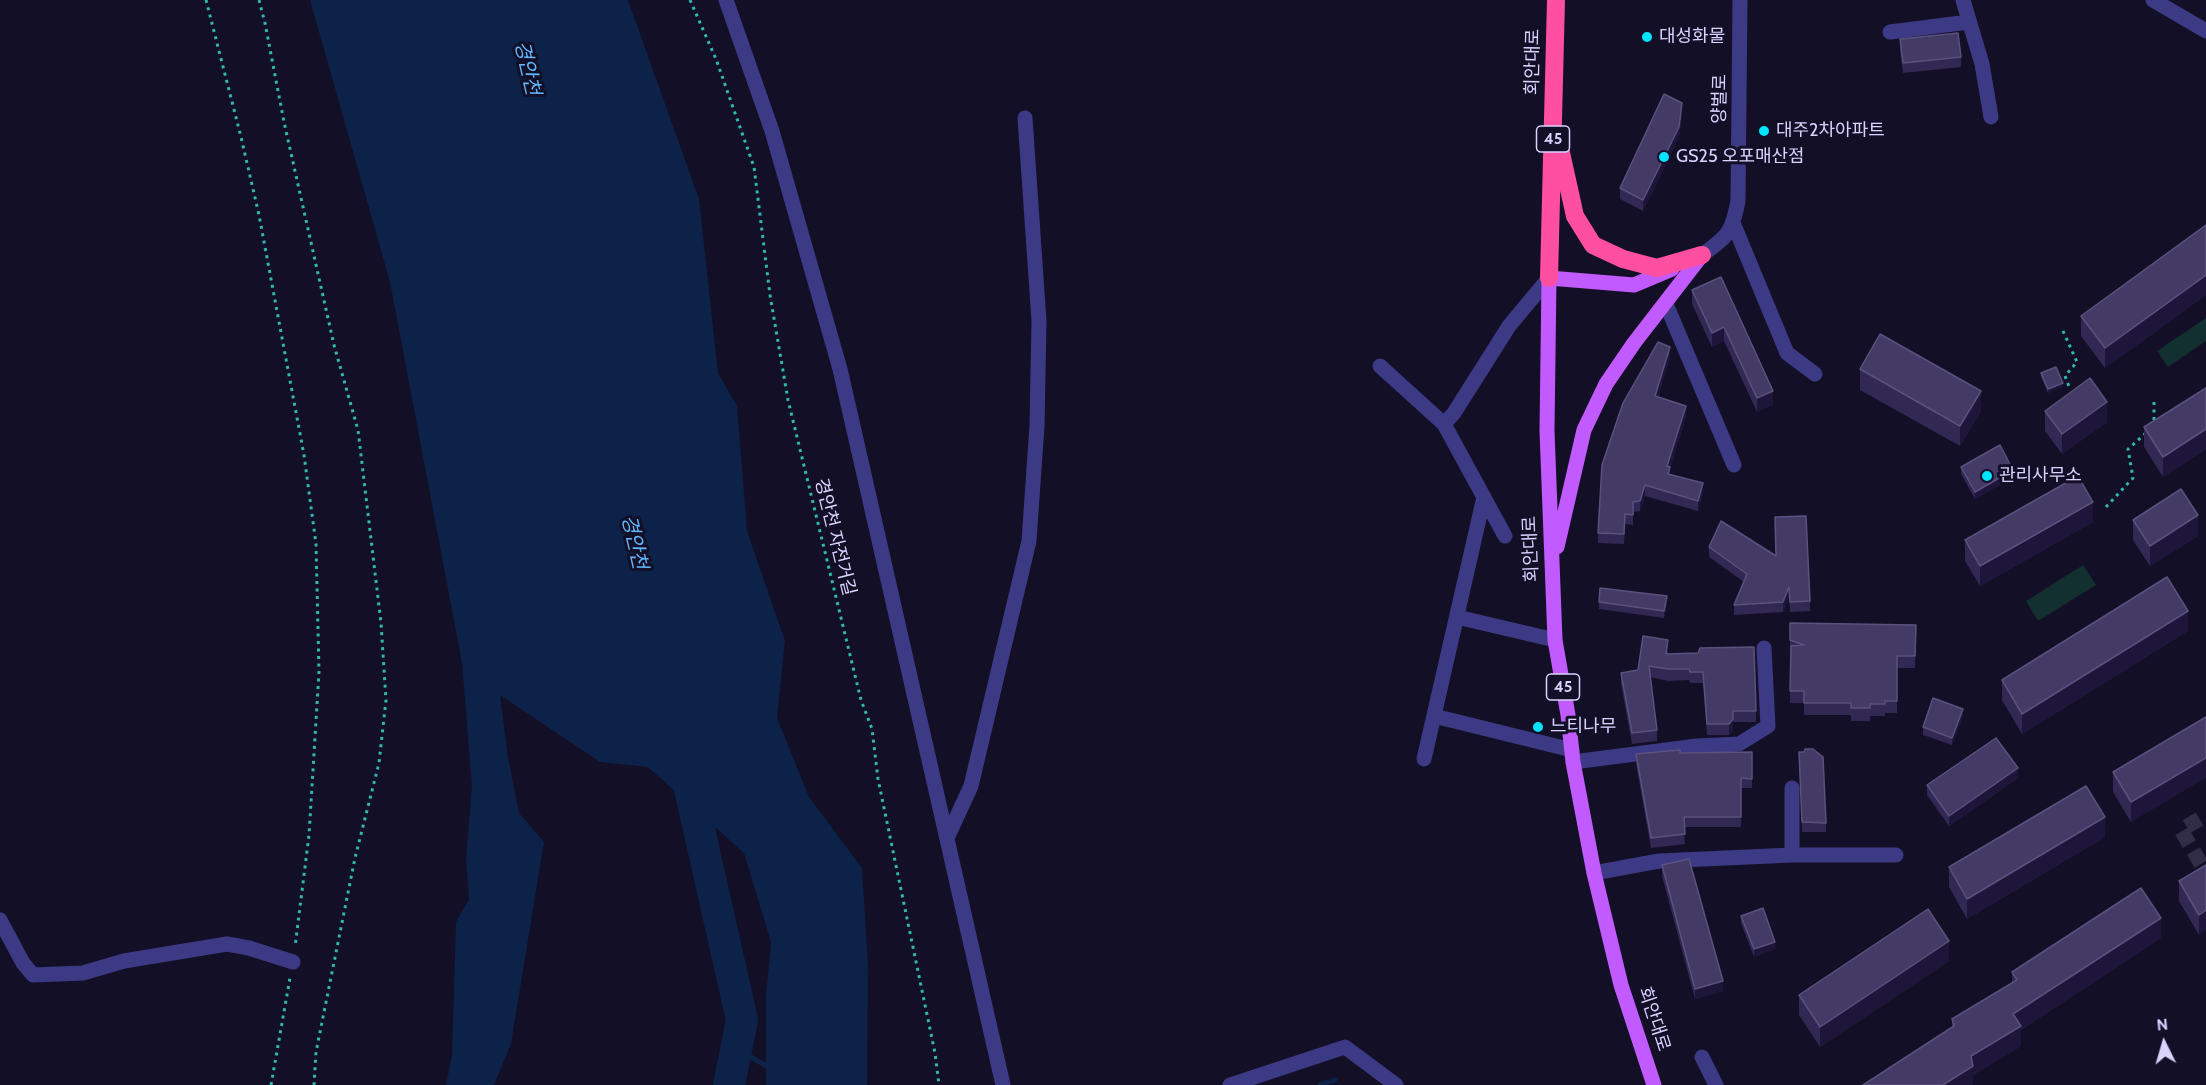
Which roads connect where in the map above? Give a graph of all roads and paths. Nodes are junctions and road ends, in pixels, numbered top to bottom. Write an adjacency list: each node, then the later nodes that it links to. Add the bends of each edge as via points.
1 (206, 0): 42 (path, via 239,126 272,279 316,544 319,672 315,753)
2 (259, 0): 45 (path, via 334,345 358,430 386,700 379,763 355,858 316,1052)
3 (690, 0): 46 (path, 경안천 자전거길, via 717,59 754,167 788,400 861,700 872,729 878,779)
4 (726, 0): 37 (street, via 772,131 840,369)
5 (1556, 0): 14 (highway, 회안대로 / 45)
6 (1740, 0): 15 (street, 양벌로, via 1738,201)
7 (1964, 0): 9 (street)
8 (2152, 0): 11 (street)
9 (1969, 22): 10 (street); 12 (street, via 1982,64)
10 (1890, 32)
11 (2206, 32)
12 (1991, 117)
13 (1025, 118): 37 (street, via 1039,321 1029,541 971,786)
14 (1553, 118): 16 (highway, via 1575,216 1593,245 1657,268); 17 (highway, 회안대로 / 45)
15 (1734, 225): 16 (street, via 1722,241); 21 (street, via 1787,353)
16 (1702, 255): 17 (main road, via 1634,285); 18 (main road)
17 (1549, 278): 24 (street, via 1509,326); 29 (main road, 회안대로 / 45, via 1547,431)
18 (1666, 304): 25 (street); 29 (main road, via 1606,384 1584,430)
19 (2063, 331): 22 (path, via 2077,362 2065,376)
20 (1380, 366): 24 (street)
21 (1815, 374)
22 (2070, 389)
23 (2154, 402): 27 (path, via 2154,426 2128,449 2133,478)
24 (1444, 424): 26 (street)
25 (1734, 465)
26 (1484, 497): 28 (street); 30 (street)
27 (2106, 507)
28 (1505, 536)
29 (1553, 567): 31 (main road, 회안대로 / 45)
30 (1457, 616): 31 (street); 33 (street)
31 (1555, 640): 34 (main road, 회안대로 / 45)
32 (1764, 648): 34 (street, via 1768,726 1739,744)
33 (1434, 716): 34 (street); 35 (street)
34 (1572, 756): 40 (main road, 회안대로 / 45)
35 (1424, 759)
36 (1792, 788): 38 (street)
37 (947, 838): 47 (street)
38 (1792, 855): 39 (street); 40 (street, via 1659,861)
39 (1896, 855)
40 (1594, 873): 50 (main road, 회안대로 / 45, via 1621,985)
41 (0, 920): 42 (street, via 33,975 83,973 124,961 227,944)
42 (293, 962): 44 (path)
43 (1702, 1056): 51 (street)
44 (271, 1085)
45 (314, 1085)
46 (939, 1085)
47 (1003, 1085)
48 (1230, 1085): 49 (street, via 1345,1047)
49 (1396, 1085)
50 (1654, 1085)
51 (1716, 1085)

